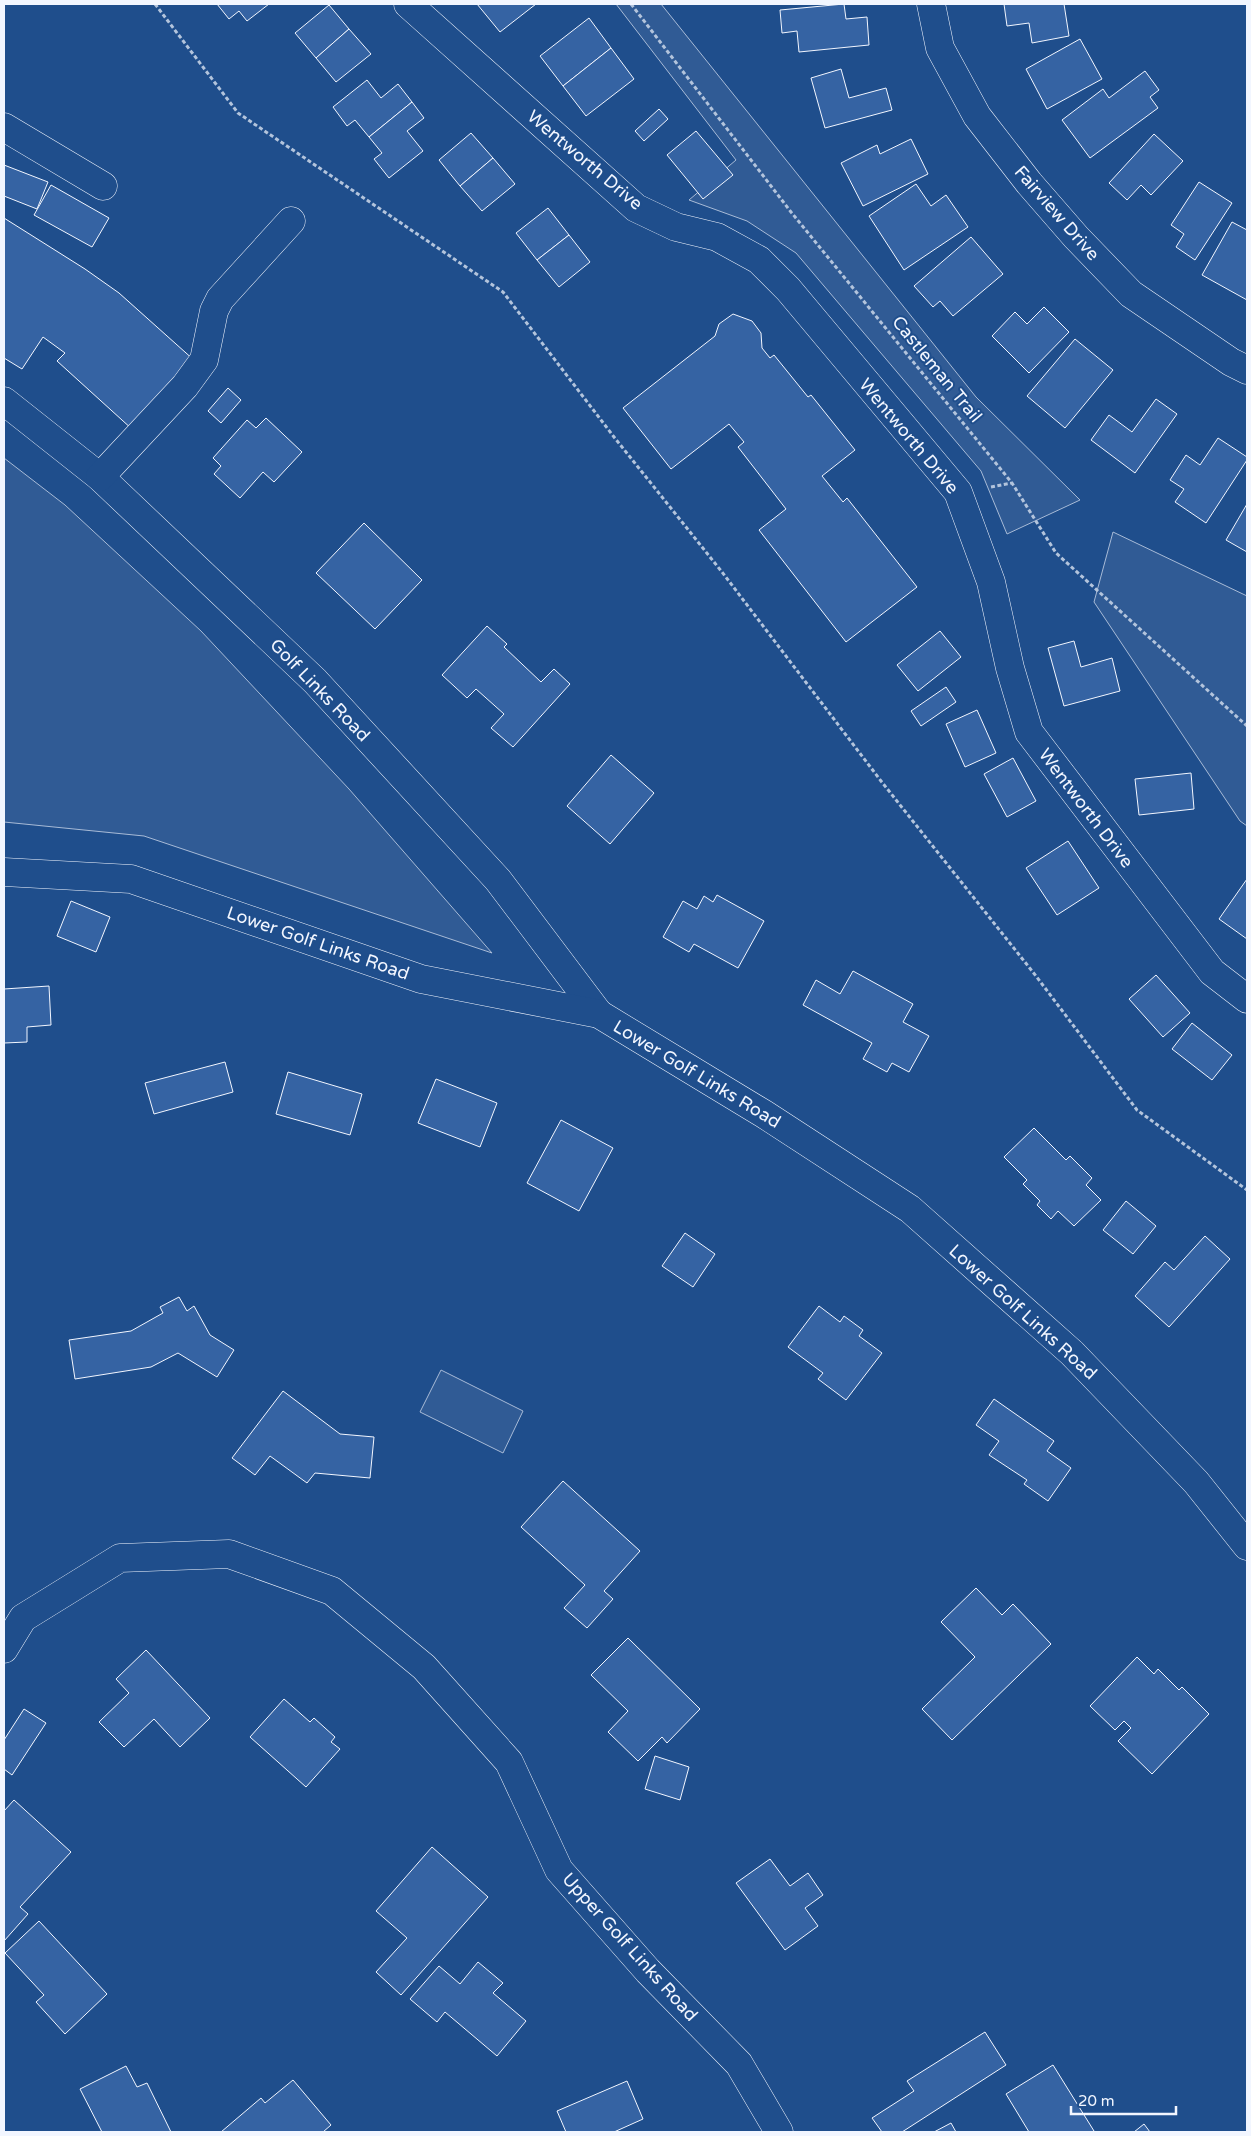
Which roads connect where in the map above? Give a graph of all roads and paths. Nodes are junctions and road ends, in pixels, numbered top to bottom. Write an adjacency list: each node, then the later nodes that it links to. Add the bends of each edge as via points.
1 (155, 4): 15 (path, via 238,113 503,292 1036,976 1136,1110)
2 (408, 4): 13 (street, Wentworth Drive, via 636,208 676,227 717,237 759,260 788,289 912,435 958,492 992,582 1010,668 1029,732 1212,972)
3 (631, 4): 11 (path, Castleman Trail, via 791,212 1012,483 1056,553)
4 (931, 4): 8 (street, Fairview Drive, via 940,48 977,116 1029,183 1131,294)
5 (4, 127): 6 (street)
6 (104, 186)
7 (290, 221): 10 (street, via 220,298 214,311 204,360 185,386)
8 (1247, 370)
9 (4, 401): 10 (street, Golf Links Road)
10 (100, 477): 14 (street, Golf Links Road, via 321,688 498,880)
11 (1247, 726)
12 (4, 872): 14 (street, Lower Golf Links Road, via 131,879 421,979)
13 (1247, 999)
14 (599, 1014): 16 (street, Lower Golf Links Road, via 764,1114 910,1210 1072,1353 1196,1482)
15 (1247, 1190)
16 (1247, 1546)
17 (14, 1624): 18 (street, Upper Golf Links Road); 19 (street, Upper Golf Links Road, via 120,1558 229,1554 332,1591 424,1667 509,1762 559,1870 648,1971 739,2064)
18 (4, 1649)
19 (779, 2132)

